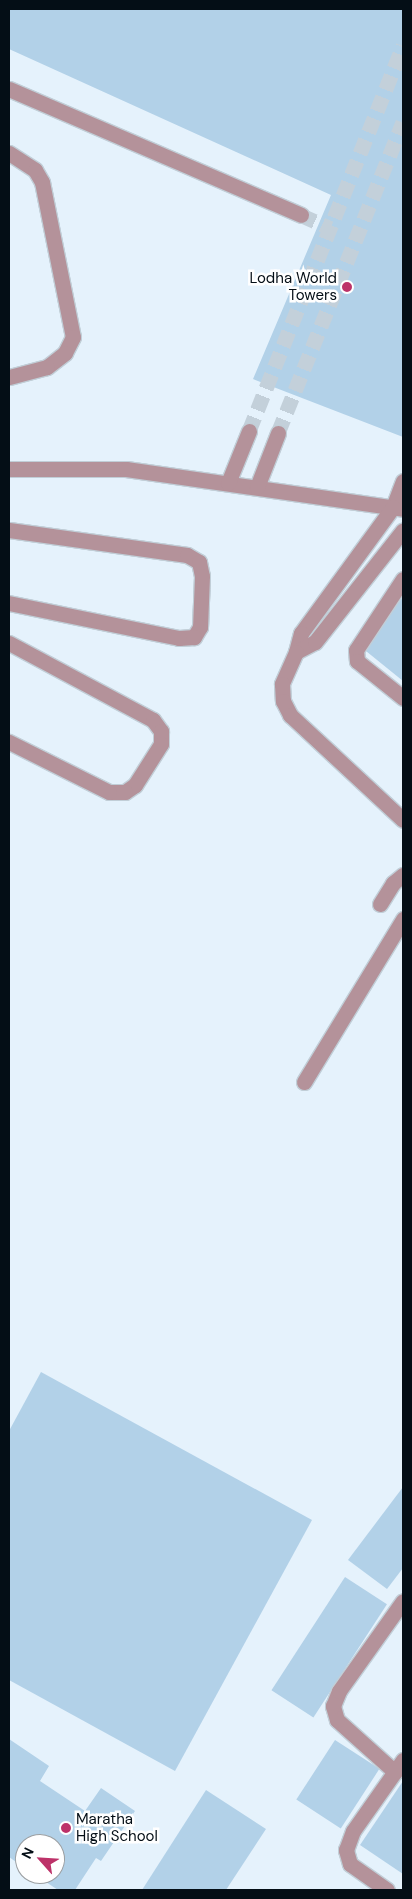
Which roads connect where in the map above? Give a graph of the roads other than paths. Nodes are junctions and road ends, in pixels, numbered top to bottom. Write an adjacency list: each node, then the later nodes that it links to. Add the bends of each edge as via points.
1 (9, 89): 3 (street)
2 (9, 153): 4 (street, via 35,170 42,182 73,337 65,353 47,367)
3 (301, 215)
4 (9, 377)
5 (249, 431): 9 (street)
6 (278, 433): 10 (street)
7 (9, 470): 9 (street, via 126,469)
8 (403, 481): 11 (street)
9 (228, 483): 10 (street)
10 (257, 486): 11 (street)
11 (398, 508): 17 (street, via 301,633)
12 (9, 530): 15 (street, via 187,555 199,562 202,576 200,627 194,638 179,638)
13 (403, 530): 17 (street, via 315,642)
14 (403, 578): 18 (street, via 356,650 357,661)
15 (9, 603)
16 (9, 643): 19 (street, via 153,720 161,730 161,744 135,785 125,792 109,792)
17 (296, 652): 20 (street, via 282,684 283,701 290,715)
18 (403, 698)
19 (9, 742)
20 (403, 820)
21 (403, 875): 22 (street, via 393,883)
22 (380, 904)
23 (403, 919): 24 (street)
24 (304, 1082)
25 (403, 1601): 26 (street, via 339,1691 333,1706 337,1720)
26 (399, 1766): 27 (street, via 353,1831 346,1850 350,1864)
27 (387, 1890)

